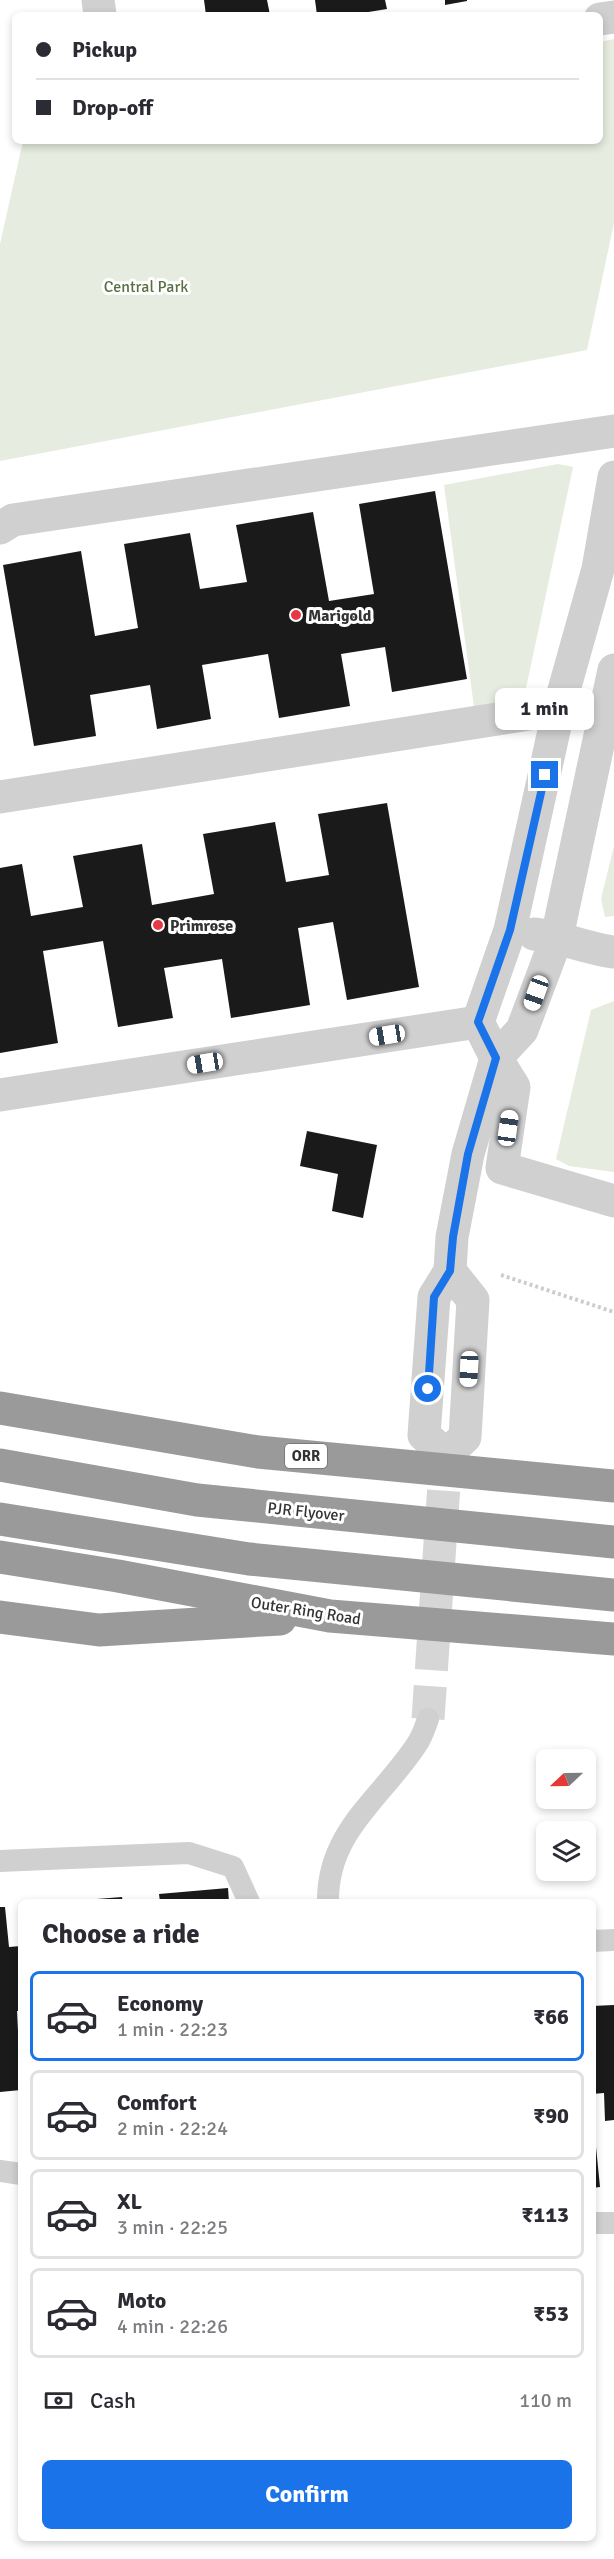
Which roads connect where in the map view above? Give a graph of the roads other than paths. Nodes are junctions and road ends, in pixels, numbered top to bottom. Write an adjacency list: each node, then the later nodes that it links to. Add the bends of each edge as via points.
1 (614, 431): 3 (street, via 13,520)
2 (614, 477): 6 (street, via 598,569)
3 (0, 528)
4 (614, 670): 5 (street)
5 (610, 701): 6 (street); 9 (street)
6 (560, 708): 7 (street); 8 (street)
7 (0, 796)
8 (510, 930): 9 (street); 11 (street)
9 (557, 937): 10 (street); 12 (street, via 522,1030)
10 (614, 952)
11 (478, 1022): 12 (street); 13 (street)
12 (496, 1058): 14 (street, via 514,1087 502,1168); 15 (street, via 468,1154)
13 (0, 1095)
14 (614, 1201)
15 (450, 1271)
16 (0, 1408): 18 (highway, ORR, via 258,1452)
17 (0, 1465): 20 (highway, PJR Flyover, bridge, via 197,1500)
18 (614, 1486)
19 (0, 1519): 22 (highway, bridge, via 249,1559)
20 (614, 1542)
21 (0, 1557): 23 (highway, Outer Ring Road)
22 (614, 1595)
23 (330, 1616): 24 (highway, via 99,1630); 25 (highway, Outer Ring Road)
24 (0, 1617)
25 (614, 1639)
26 (428, 1719): 29 (lane, via 418,1743 346,1833 328,1881)
27 (0, 1861): 28 (lane, via 189,1852 233,1867)
28 (248, 1899)
29 (328, 1899)
30 (614, 1940): 31 (lane)
31 (596, 1941)
32 (0, 2171): 33 (lane)
33 (18, 2174)
34 (596, 2223): 35 (lane)
35 (614, 2223)

